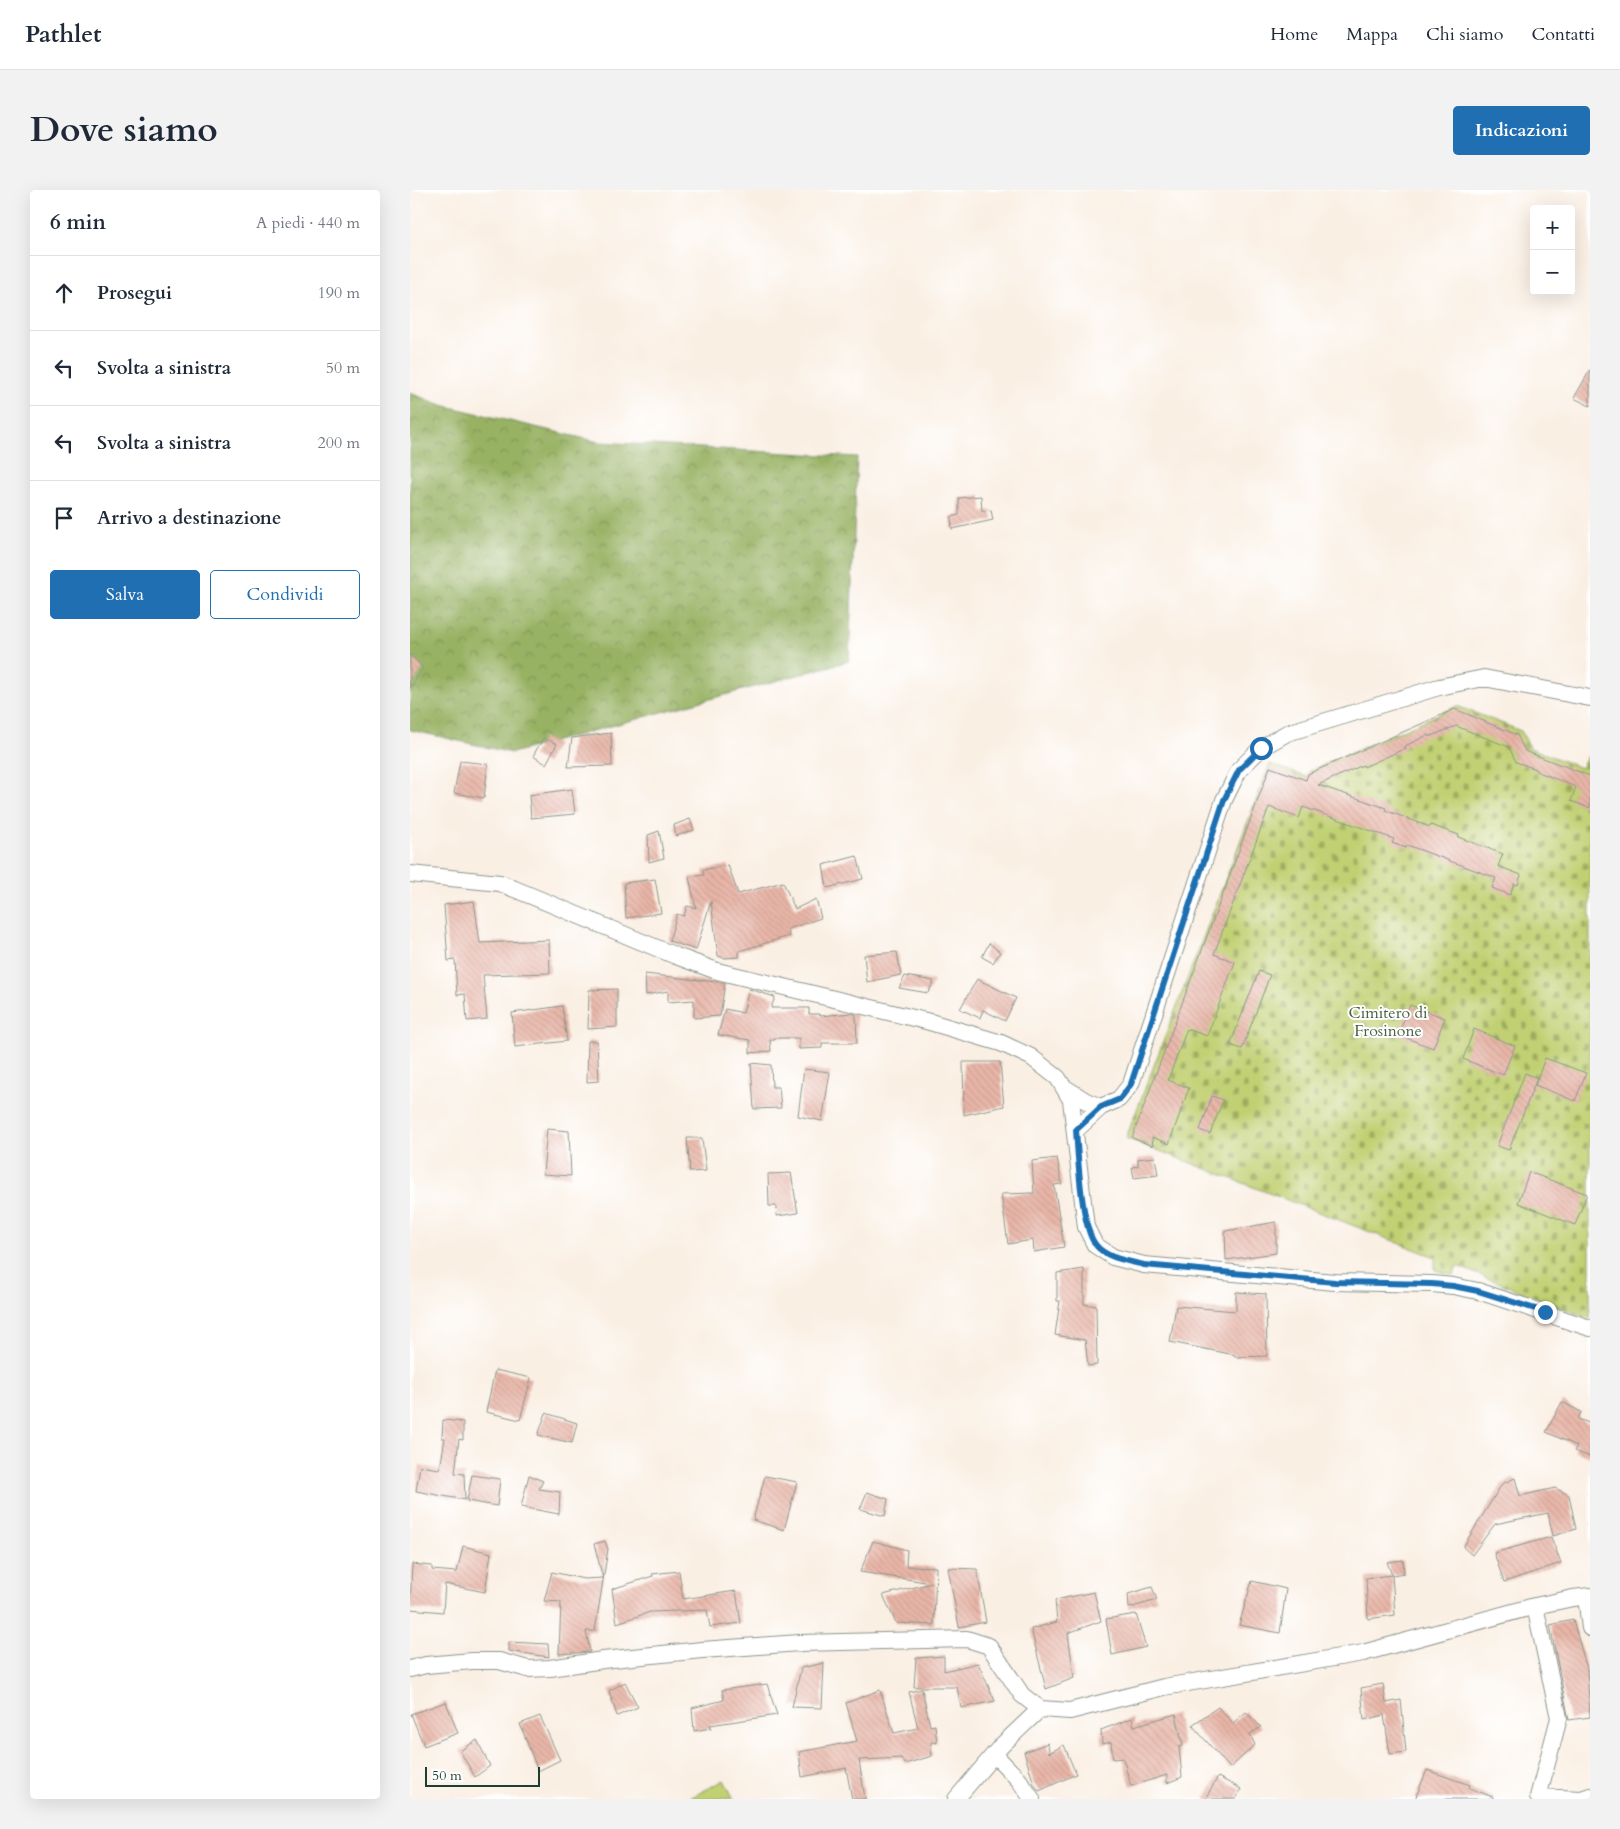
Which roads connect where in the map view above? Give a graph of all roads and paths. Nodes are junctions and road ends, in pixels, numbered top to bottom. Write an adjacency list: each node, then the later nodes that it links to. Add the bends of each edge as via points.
1 (1590, 698): 4 (street, via 1484,678 1439,687 1287,732 1261,748 1239,770 1224,800 1131,1084 1120,1099)
2 (410, 874): 3 (street, via 500,883 716,971 1001,1042 1031,1057 1058,1078)
3 (1064, 1087): 4 (street); 5 (street, via 1071,1100)
4 (1101, 1107): 5 (street)
5 (1076, 1130): 6 (street, via 1086,1227 1095,1245 1113,1257 1144,1265 1326,1281 1453,1286 1478,1291)
6 (1590, 1328)
7 (1588, 1596): 8 (street); 9 (street)
8 (1534, 1606): 11 (street, via 1363,1653 1164,1687 1070,1711); 14 (street, via 1560,1718)
9 (1590, 1628)
10 (410, 1669): 11 (street, via 472,1661 499,1661 528,1669 550,1668 692,1651 800,1643 967,1639 989,1646 1022,1694)
11 (1040, 1709): 12 (street)
12 (994, 1754): 15 (street); 16 (street)
13 (1590, 1796): 14 (street)
14 (1537, 1798)
15 (956, 1799)
16 (1032, 1799)

